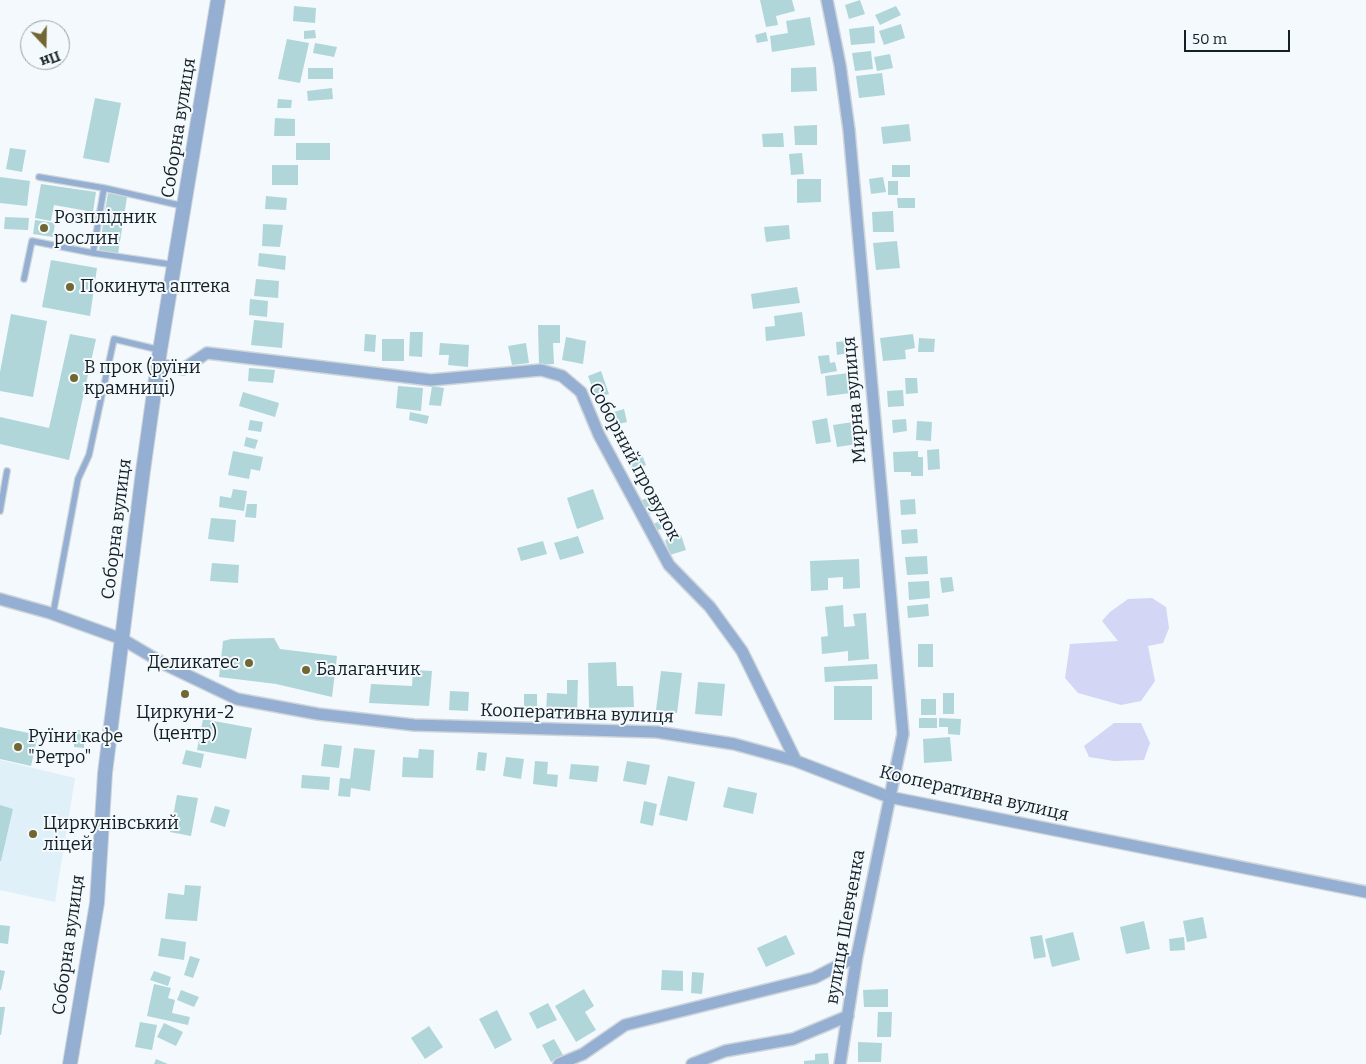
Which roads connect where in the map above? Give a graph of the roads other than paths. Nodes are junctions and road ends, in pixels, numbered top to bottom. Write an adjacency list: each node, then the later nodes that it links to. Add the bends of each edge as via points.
1 (218, 0): 5 (street, Соборна вулиця)
2 (827, 0): 16 (street, Мирна вулиця, via 849,130 903,734)
3 (39, 177): 4 (lane)
4 (104, 188): 5 (lane); 6 (lane)
5 (185, 207): 7 (street, Соборна вулиця)
6 (94, 253): 7 (lane); 8 (lane, via 32,241)
7 (175, 265): 9 (street, Соборна вулиця)
8 (24, 279)
9 (159, 357): 13 (lane, via 114,339 89,455 78,479); 14 (street, Соборна вулиця); 15 (street, Соборний провулок, via 183,369 207,353 431,380 541,370 562,376 581,392 599,435 669,565 710,607 742,651)
10 (7, 471): 11 (lane)
11 (0, 511)
12 (0, 599): 13 (street, Кооперативна вулиця)
13 (53, 614): 14 (street, Кооперативна вулиця)
14 (122, 639): 15 (street, Кооперативна вулиця, via 237,698 309,712 414,726 657,732 734,744); 20 (street, Соборна вулиця, via 105,773 97,903)
15 (796, 761): 16 (street, Кооперативна вулиця)
16 (889, 797): 17 (street, Кооперативна вулиця); 18 (street, вулиця Шевченка)
17 (1366, 892)
18 (856, 956): 19 (street, вулиця Шевченка); 21 (street, via 814,978 625,1025 583,1054)
19 (848, 1016): 22 (street, via 793,1039 725,1051); 23 (street, вулиця Шевченка)
20 (70, 1064)
21 (559, 1064)
22 (692, 1064)
23 (840, 1064)

